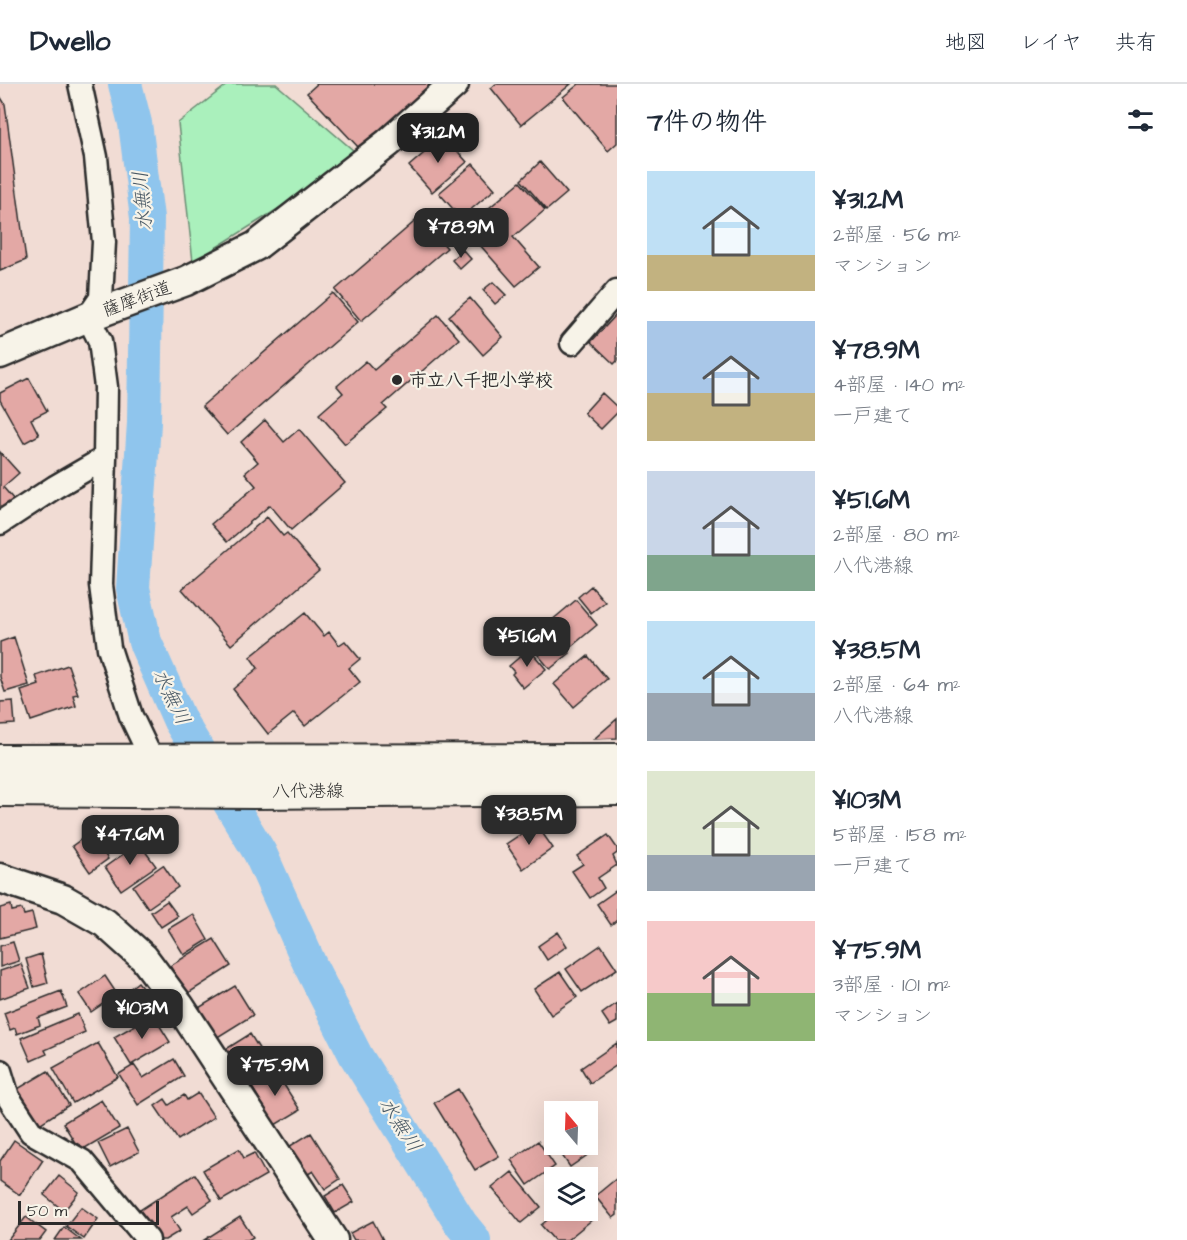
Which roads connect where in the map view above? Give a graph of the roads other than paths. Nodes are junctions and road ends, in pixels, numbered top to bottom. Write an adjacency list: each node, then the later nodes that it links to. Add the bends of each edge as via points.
1 (80, 84): 4 (street, via 96,157 104,242 101,298)
2 (454, 84): 4 (street, 薩摩街道, via 388,143 256,246 186,281)
3 (617, 291): 5 (street)
4 (88, 317): 6 (street, 薩摩街道); 7 (street, via 100,341 106,387)
5 (572, 343)
6 (0, 354)
7 (105, 458): 8 (street); 11 (street, via 101,585 109,648 131,716)
8 (0, 523)
9 (617, 760): 11 (main road, 八代港線)
10 (0, 761): 12 (main road, 八代港線)
11 (153, 762): 12 (main road, 八代港線)
12 (97, 777): 13 (main road, 八代港線, via 254,792); 14 (main road, 八代港線)
13 (617, 789)
14 (0, 790)
15 (0, 878): 18 (street, via 63,899 105,923 144,958)
16 (0, 1071): 17 (street, via 8,1097 31,1132 82,1161)
17 (148, 1240)
18 (333, 1240)

